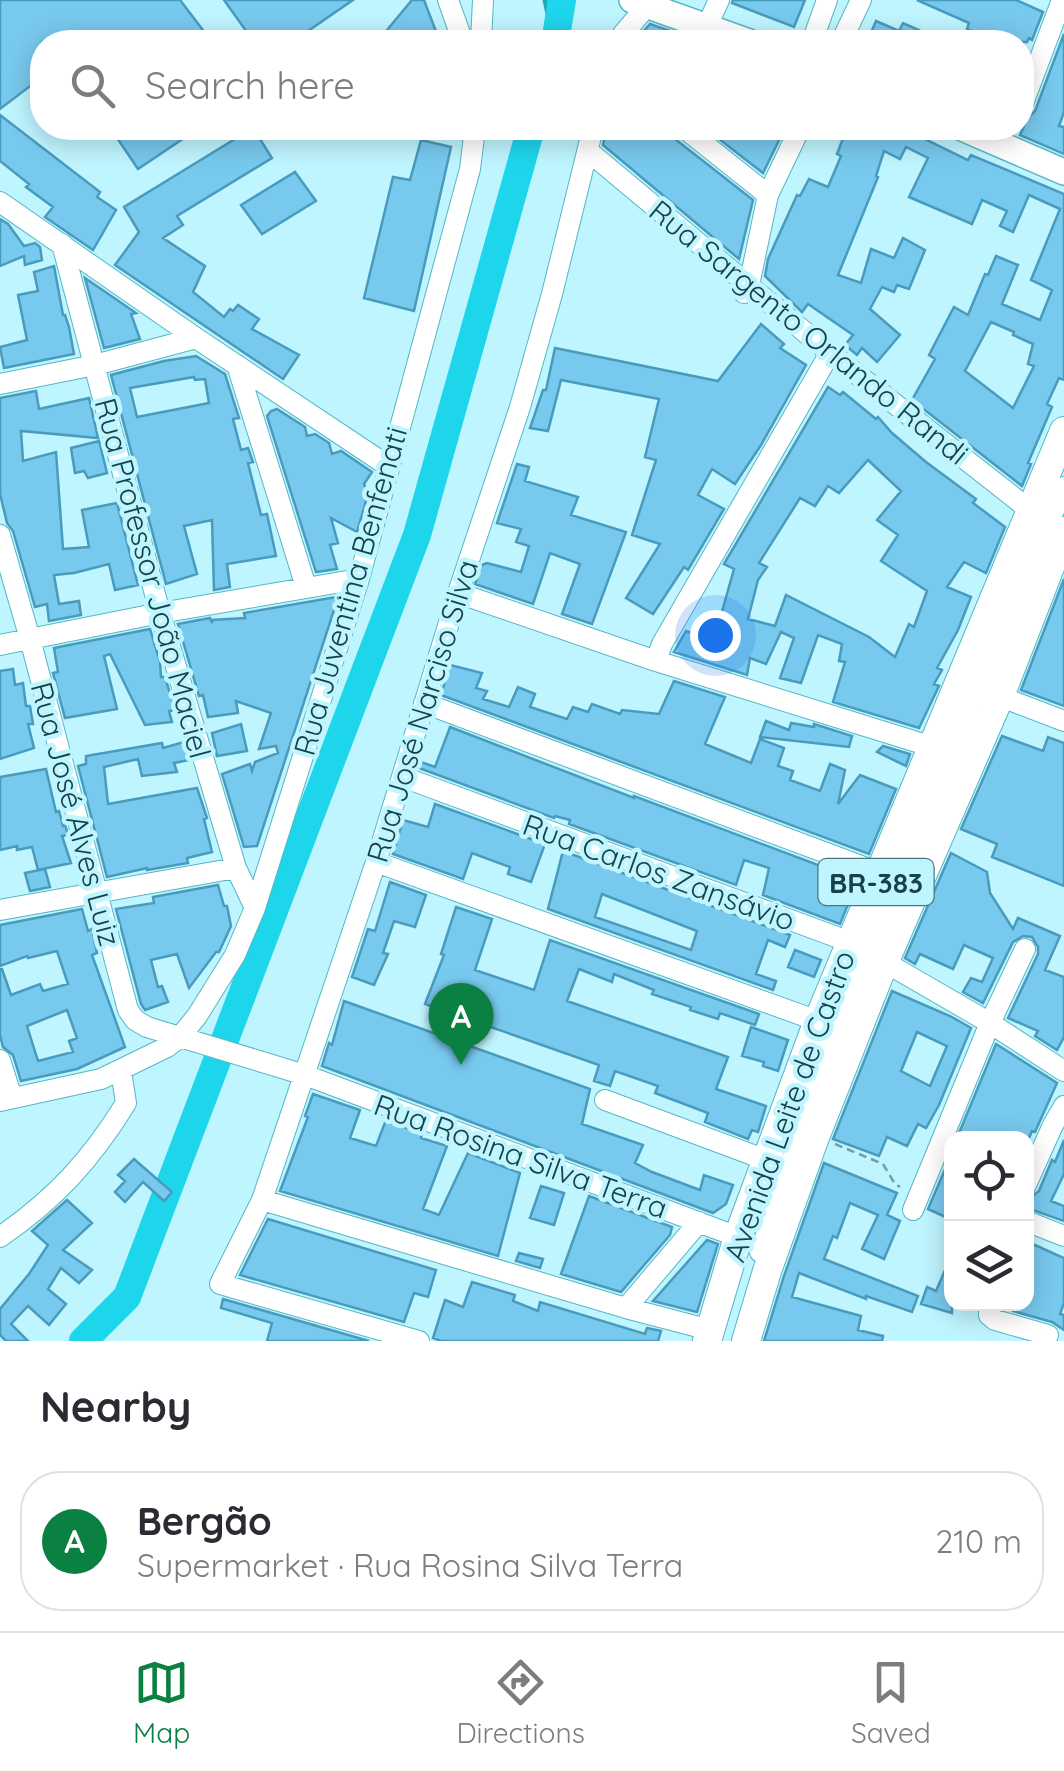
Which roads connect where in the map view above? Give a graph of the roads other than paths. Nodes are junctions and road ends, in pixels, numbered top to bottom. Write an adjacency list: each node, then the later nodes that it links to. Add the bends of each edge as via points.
1 (448, 0): 9 (street)
2 (483, 0): 10 (street)
3 (719, 0): 8 (street)
4 (826, 0): 13 (street)
5 (861, 0): 14 (street)
6 (1062, 0): 15 (street)
7 (643, 2): 8 (main road); 11 (street)
8 (706, 28): 12 (main road)
9 (459, 30)
10 (482, 30)
11 (626, 30)
12 (712, 30)
13 (816, 30)
14 (847, 30)
15 (1034, 74)
16 (474, 140): 33 (street, Rua Juventina Benfenati)
17 (591, 140): 21 (street, Rua José Narciso Silva)
18 (699, 140): 23 (street)
19 (794, 140): 23 (street)
20 (1014, 140): 22 (main road)
21 (587, 156): 26 (street, Rua Sargento Orlando Randi); 39 (street, Rua José Narciso Silva, via 520,407)
22 (1064, 172)
23 (768, 195): 26 (street)
24 (0, 202): 25 (street)
25 (62, 244): 27 (street); 29 (street, Rua Professor João Maciel)
26 (747, 289): 28 (street, Rua Sargento Orlando Randi)
27 (196, 338): 29 (street); 30 (street)
28 (828, 357): 35 (street, Rua Sargento Orlando Randi); 43 (street)
29 (95, 365): 31 (street); 40 (street, Rua Professor João Maciel)
30 (237, 365): 33 (street); 38 (street)
31 (0, 384)
32 (1064, 431): 35 (highway, Avenida Leite de Castro / BR-383)
33 (388, 466): 37 (street, Rua Juventina Benfenati)
34 (1064, 487): 35 (street)
35 (1049, 527): 44 (highway, Avenida Leite de Castro / BR-383); 44 (highway, Avenida Leite de Castro / BR-383)
36 (0, 535): 41 (street, Rua José Alves Luiz)
37 (358, 579): 38 (street); 53 (street, Rua Juventina Benfenati)
38 (306, 587): 40 (street)
39 (458, 593): 43 (street); 45 (street, Rua José Narciso Silva)
40 (160, 613): 41 (street); 50 (street, Rua Professor João Maciel)
41 (30, 640): 42 (street); 52 (street, Rua José Alves Luiz)
42 (0, 645)
43 (656, 661): 47 (street)
44 (980, 688): 46 (street); 47 (highway, Avenida Leite de Castro / BR-383); 56 (highway, Avenida Leite de Castro / BR-383)
45 (424, 703): 48 (street, Rua José Narciso Silva); 51 (street)
46 (1064, 721)
47 (933, 747): 51 (highway, Avenida Leite de Castro / BR-383)
48 (403, 777): 49 (street, Rua José Narciso Silva); 56 (street, Rua Carlos Zansávio)
49 (376, 862): 57 (street); 64 (street, Rua José Narciso Silva)
50 (236, 868): 52 (street); 53 (street, Rua Professor João Maciel)
51 (880, 873): 56 (highway, Avenida Leite de Castro / BR-383)
52 (97, 894): 54 (street); 59 (street, Rua José Alves Luiz, via 128,1010 135,1020)
53 (254, 908): 59 (street, Rua Juventina Benfenati, via 223,976)
54 (0, 910)
55 (1026, 949): 58 (street)
56 (866, 952): 57 (highway, Avenida Leite de Castro / BR-383); 58 (street, Rua Carlos Zansávio); 77 (street); 77 (highway, Avenida Leite de Castro / BR-383, via 815,1137)
57 (818, 1021): 68 (highway, Avenida Leite de Castro / BR-383)
58 (990, 1024): 63 (street, Rua Carlos Zansávio); 71 (street)
59 (180, 1036): 60 (street, Rua José Alves Luiz); 62 (street)
60 (205, 1044): 64 (street, Rua Rosina Silva Terra)
61 (0, 1060): 65 (street)
62 (120, 1070): 65 (street); 75 (street, via 126,1103 106,1136 74,1176)
63 (1064, 1071)
64 (295, 1072): 70 (street, Rua José Narciso Silva); 72 (street, Rua Rosina Silva Terra)
65 (6, 1099)
66 (605, 1100): 68 (street)
67 (1060, 1120): 69 (street)
68 (766, 1160): 76 (highway, Avenida Leite de Castro / BR-383)
69 (1034, 1170)
70 (262, 1200): 78 (street); 82 (street, Rua José Narciso Silva, via 220,1284)
71 (916, 1202)
72 (699, 1222): 76 (street, Rua Rosina Silva Terra); 78 (street)
73 (1034, 1225): 74 (street)
74 (1064, 1236)
75 (0, 1237)
76 (738, 1237): 77 (highway); 81 (highway, Avenida Leite de Castro / BR-383)
77 (762, 1266): 81 (street); 83 (highway, Avenida Leite de Castro / BR-383)
78 (626, 1308): 81 (street)
79 (990, 1311): 80 (street, via 995,1320)
80 (1048, 1335)
81 (717, 1337)
82 (420, 1341)
83 (746, 1341)

